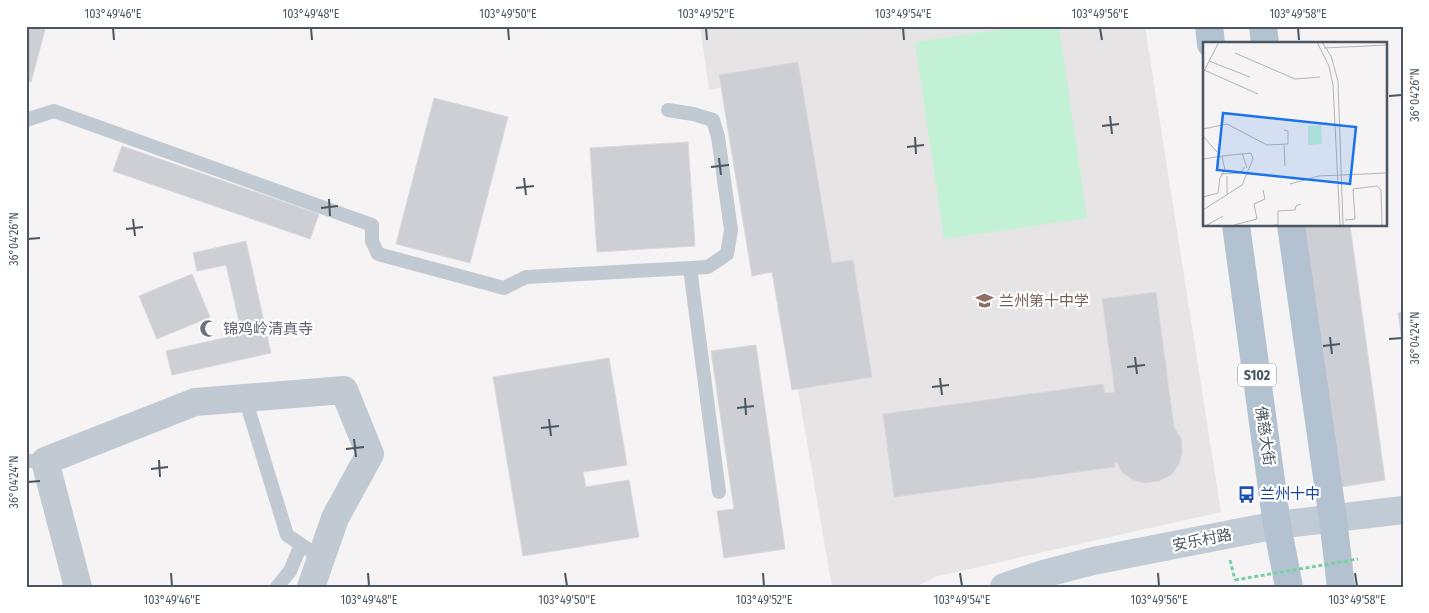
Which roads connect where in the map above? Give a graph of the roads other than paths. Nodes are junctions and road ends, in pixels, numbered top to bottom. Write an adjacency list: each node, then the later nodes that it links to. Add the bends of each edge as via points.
1 (1209, 26): 3 (main road)
2 (1263, 26): 4 (main road)
3 (1211, 42)
4 (1265, 42)
5 (668, 110): 9 (lane, via 713,120 731,230 727,254 708,267)
6 (26, 120): 9 (lane, via 54,111 372,225 372,241 378,254 504,288 526,277)
7 (1236, 226): 15 (main road, 佛慈大街 / S102)
8 (1291, 226): 14 (main road)
9 (690, 268): 12 (lane)
10 (245, 398): 11 (street, via 195,402); 16 (lane, via 286,535); 16 (street, via 344,390 370,454 335,518)
11 (36, 461): 17 (street)
12 (719, 492)
13 (1403, 510): 14 (street, 安乐村路)
14 (1333, 519): 15 (street, 安乐村路); 23 (main road); 24 (main road)
15 (1277, 525): 20 (street, 安乐村路, via 1093,561); 21 (main road); 22 (main road, 佛慈大街 / S102)
16 (311, 552): 18 (lane); 19 (street)
17 (78, 587)
18 (277, 587)
19 (311, 587)
20 (1004, 587)
21 (1278, 587)
22 (1289, 587)
23 (1341, 587)
24 (1351, 587)

